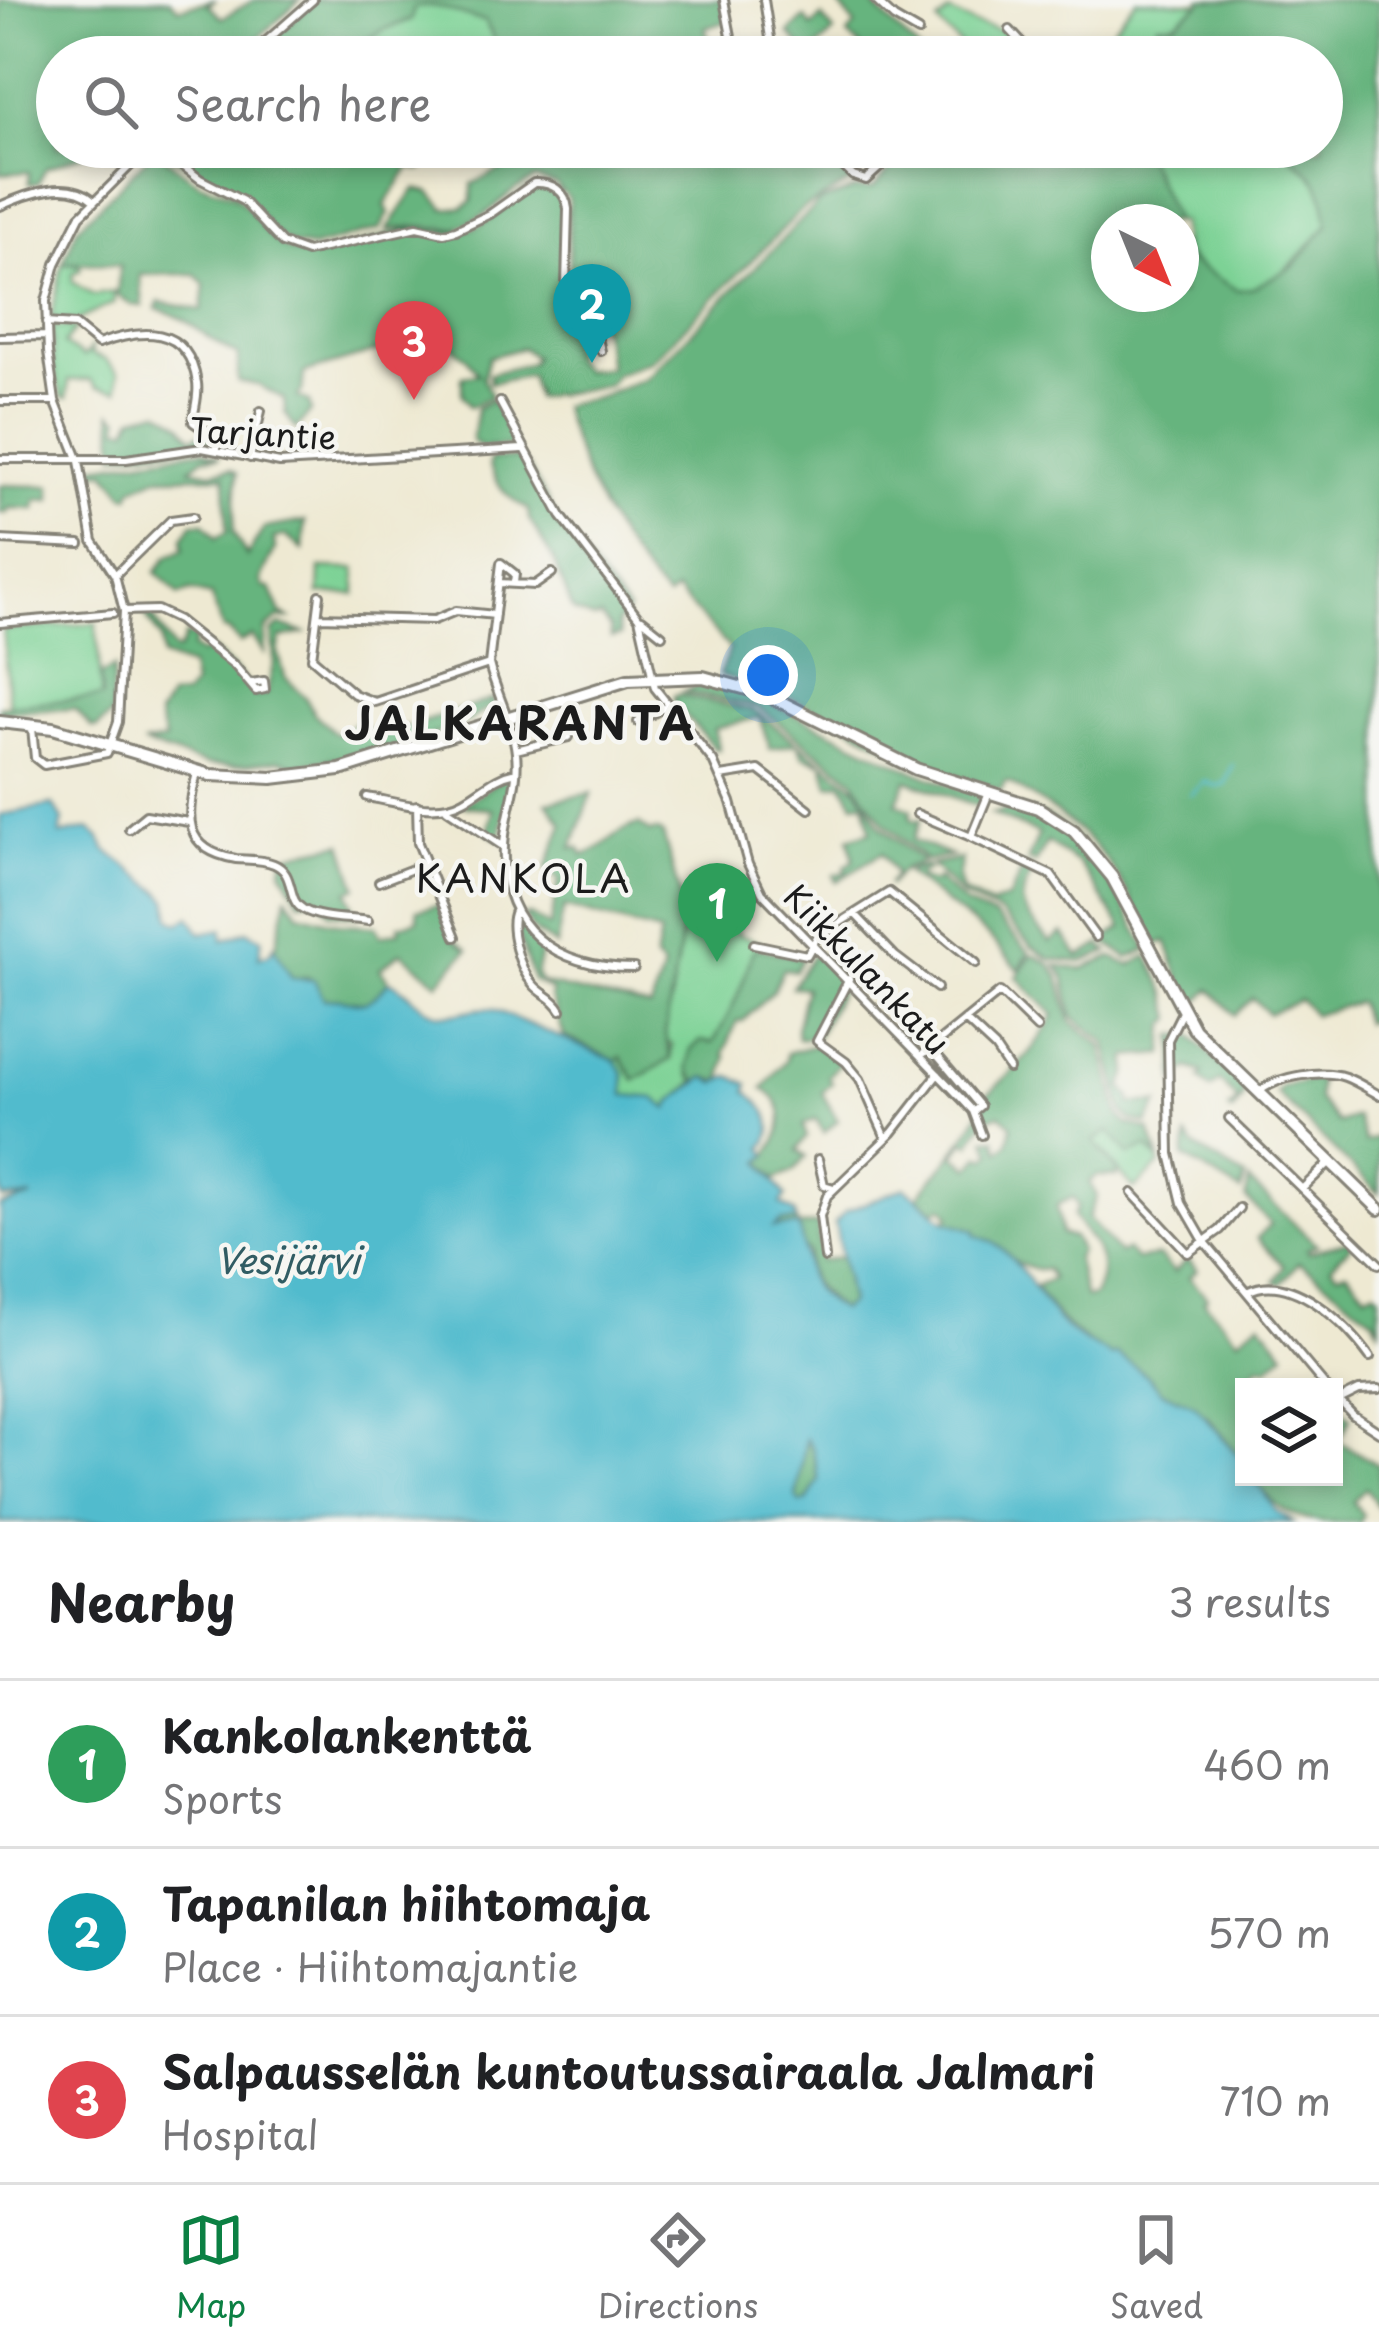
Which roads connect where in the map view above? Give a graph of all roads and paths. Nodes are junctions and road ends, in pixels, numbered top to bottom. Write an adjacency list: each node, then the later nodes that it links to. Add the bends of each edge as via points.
1 (314, 0): 7 (street)
2 (724, 0): 8 (street)
3 (764, 0): 9 (street)
4 (875, 0): 6 (street)
5 (1010, 30): 10 (street)
6 (914, 32)
7 (272, 36)
8 (731, 36)
9 (770, 36)
10 (1016, 36)
11 (130, 168): 15 (street)
12 (185, 168): 20 (street, via 244,201 282,243 308,252 416,227 456,230 534,183 554,186 567,200 566,285 594,321)
13 (845, 168): 14 (street, via 873,180)
14 (884, 168)
15 (93, 200): 16 (street, via 65,189); 17 (street, via 56,264)
16 (0, 206)
17 (46, 323): 18 (street); 26 (street, via 75,325 95,344 138,332 178,346 197,383 193,422 214,437)
18 (46, 336): 19 (street); 22 (street)
19 (0, 337)
20 (602, 351)
21 (0, 401): 22 (street)
22 (55, 401): 29 (street)
23 (500, 402): 25 (street)
24 (261, 411): 27 (street)
25 (523, 449): 27 (street, Tarjantie, via 318,462); 40 (street, via 574,536)
26 (217, 450): 27 (street, Tarjantie); 29 (street, Tarjantie)
27 (250, 458)
28 (0, 459): 29 (street, Tarjantie)
29 (79, 461): 34 (street, via 93,541)
30 (193, 518): 34 (street, via 171,520)
31 (0, 539): 32 (street)
32 (80, 544)
33 (552, 573): 36 (street, via 535,585)
34 (115, 575): 38 (street)
35 (499, 583): 36 (street); 36 (street, via 501,563 515,574); 41 (street)
36 (514, 584)
37 (320, 596): 42 (street)
38 (124, 611): 47 (street, via 157,610 178,620); 54 (street)
39 (113, 613): 43 (street)
40 (636, 614): 44 (street); 46 (street, Kiikkulankatu)
41 (495, 615): 42 (street); 45 (street)
42 (319, 617): 45 (street, via 312,658 368,702)
43 (0, 623)
44 (662, 635)
45 (489, 664): 49 (street)
46 (651, 678): 48 (street, Kiikkulankatu); 49 (main road); 59 (main road, via 703,677 765,694 916,770)
47 (251, 683)
48 (666, 706): 51 (street); 58 (street, Kiikkulankatu)
49 (506, 717): 55 (street); 56 (main road, via 317,774)
50 (0, 722): 52 (main road)
51 (638, 722)
52 (33, 724): 54 (main road); 54 (street, via 34,758 44,765)
53 (568, 737): 55 (street)
54 (112, 747): 56 (main road)
55 (516, 750): 57 (street)
56 (197, 772): 65 (street)
57 (516, 772): 62 (street); 68 (street)
58 (721, 776): 63 (street, via 758,770); 76 (street, Kiikkulankatu, via 762,892)
59 (989, 793): 67 (street); 83 (main road, via 1055,817 1092,849)
60 (368, 796): 61 (street)
61 (417, 805): 62 (street); 69 (street)
62 (445, 808): 68 (street)
63 (809, 809)
64 (917, 814): 67 (street)
65 (189, 822): 66 (street, via 146,815); 73 (street, via 209,850 275,864 305,911)
66 (129, 829)
67 (971, 837): 75 (street, via 1051,875)
68 (504, 847): 71 (street)
69 (425, 864): 70 (street); 74 (street)
70 (379, 882)
71 (515, 911): 79 (street, via 549,949); 82 (street, via 524,969)
72 (854, 914): 76 (street); 78 (street, via 889,892); 81 (street)
73 (368, 922)
74 (456, 937)
75 (1096, 937)
76 (816, 939): 77 (street, via 805,956); 80 (street, Kiikkulankatu)
77 (754, 944)
78 (976, 963)
79 (634, 968)
80 (848, 980): 87 (street, Kiikkulankatu); 95 (street, via 817,1041 860,1079)
81 (937, 988)
82 (561, 1010)
83 (1181, 1012): 90 (main road); 105 (street, via 1168,1040 1170,1154 1182,1204)
84 (965, 1020): 85 (street, via 1000,992); 86 (street); 88 (street)
85 (1037, 1028)
86 (930, 1048): 87 (street); 92 (street, via 980,1106)
87 (922, 1056): 89 (street, Kiikkulankatu)
88 (1009, 1069)
89 (938, 1074): 92 (street, Kiikkulankatu); 95 (street)
90 (1257, 1093): 91 (street, via 1321,1074); 97 (main road)
91 (1379, 1095)
92 (973, 1111): 94 (street)
93 (1229, 1118): 100 (street)
94 (982, 1135)
95 (886, 1138): 99 (street)
96 (818, 1159): 98 (street)
97 (1330, 1162): 100 (street); 104 (main road)
98 (824, 1185): 99 (street); 102 (street)
99 (834, 1188): 102 (street)
100 (1302, 1190): 107 (street)
101 (1132, 1192): 105 (street, via 1188,1253)
102 (827, 1196): 106 (street, via 820,1216)
103 (1239, 1208): 105 (street)
104 (1379, 1209)
105 (1204, 1240): 108 (street)
106 (825, 1258)
107 (1379, 1264)
108 (1247, 1292): 109 (street, via 1288,1289 1345,1327); 110 (street)
109 (1370, 1358)
110 (1319, 1378)
111 (1379, 1389): 112 (street)
112 (1343, 1396)
113 (1343, 1404): 114 (street)
114 (1379, 1432)

